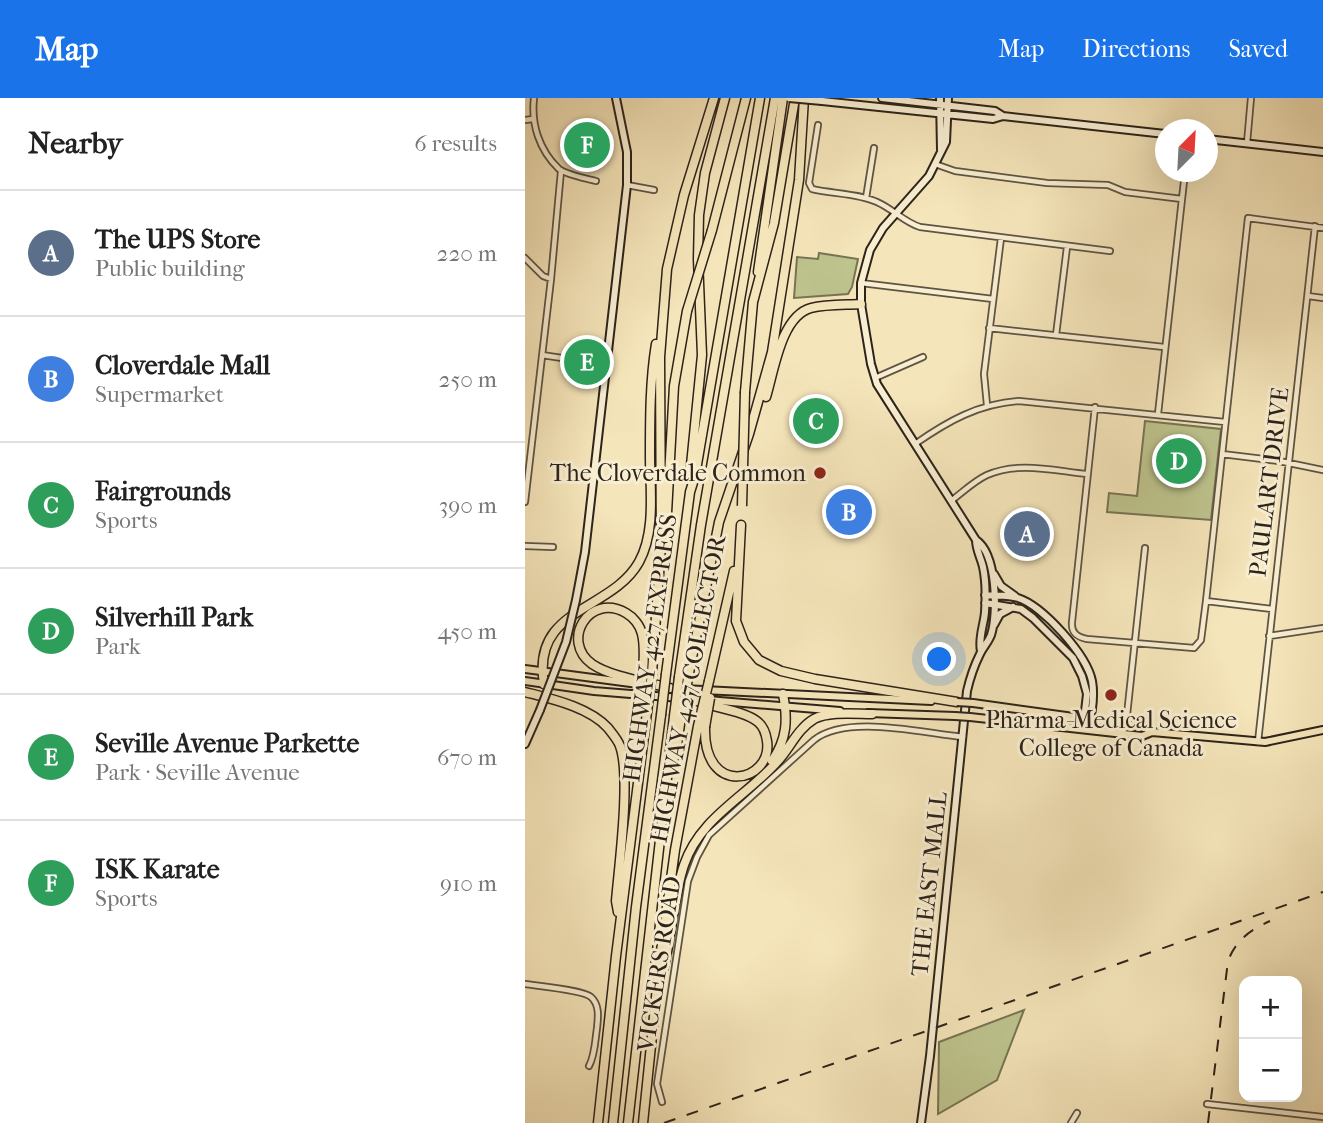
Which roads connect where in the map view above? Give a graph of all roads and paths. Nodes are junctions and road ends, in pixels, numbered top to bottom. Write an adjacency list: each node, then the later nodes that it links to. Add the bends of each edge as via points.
1 (534, 98): 17 (street)
2 (616, 98): 29 (main road, via 627,152)
3 (715, 98): 47 (highway, HIGHWAY 427 COLLECTOR, via 684,195 667,269)
4 (725, 98): 65 (highway, via 699,215 702,355)
5 (746, 98): 85 (highway, bridge, via 687,311 676,369)
6 (760, 98): 65 (highway, HIGHWAY 427 EXPRESS)
7 (775, 98): 98 (highway, HIGHWAY 427 EXPRESS, bridge, via 701,525 679,677)
8 (783, 98): 45 (highway)
9 (789, 98): 16 (main road, bridge)
10 (795, 98): 45 (highway, HIGHWAY 427 COLLECTOR, via 781,187)
11 (804, 98): 59 (highway, via 799,180 778,317 768,372)
12 (881, 98): 15 (main road)
13 (930, 98): 15 (main road)
14 (1251, 98): 22 (street)
15 (919, 103): 16 (main road)
16 (944, 106): 20 (main road); 25 (main road, THE EAST MALL, via 946,142)
17 (533, 119): 18 (street); 26 (street, via 538,138)
18 (525, 120)
19 (818, 125): 31 (street, via 809,187)
20 (1155, 133)
21 (1218, 140): 22 (main road)
22 (1247, 143): 24 (main road)
23 (874, 148): 31 (street)
24 (1323, 152)
25 (935, 164): 32 (street, via 955,171 1108,186); 33 (main road, THE EAST MALL)
26 (561, 171): 27 (street); 40 (street)
27 (596, 181)
28 (1184, 182): 32 (street)
29 (627, 185): 30 (street); 107 (main road, bridge, via 585,552 566,642)
30 (654, 190)
31 (866, 198): 33 (street)
32 (1182, 199): 50 (street)
33 (895, 214): 36 (street, via 920,227); 41 (main road, THE EAST MALL, via 870,250)
34 (1315, 226): 35 (street); 42 (street, PAULART DRIVE); 58 (street, via 1248,218)
35 (1323, 228)
36 (1001, 238): 37 (street); 44 (street)
37 (1067, 247): 38 (street); 49 (street)
38 (1110, 251)
39 (525, 258): 40 (street)
40 (551, 279): 51 (street)
41 (861, 283): 44 (street); 46 (main road, THE EAST MALL)
42 (1308, 296): 43 (street); 62 (street, PAULART DRIVE)
43 (1323, 298)
44 (993, 299): 48 (street)
45 (753, 302): 68 (highway, HIGHWAY 427 COLLECTOR, bridge)
46 (861, 304): 54 (main road, THE EAST MALL); 59 (highway, via 813,307 792,322 759,419)
47 (661, 324): 85 (highway, HIGHWAY 427 COLLECTOR, via 661,546); 87 (highway, via 650,393 648,540 629,575 554,630 544,651)
48 (989, 328): 49 (street); 55 (street, via 984,382)
49 (1056, 335): 50 (street)
50 (1164, 347): 57 (street)
51 (542, 355): 53 (street); 67 (street)
52 (923, 357): 54 (street)
53 (575, 360)
54 (874, 378): 60 (main road, THE EAST MALL)
55 (987, 405): 56 (street, via 1019,401); 60 (street, via 957,416)
56 (1095, 407): 57 (street); 64 (street)
57 (1158, 414): 58 (street)
58 (1225, 422): 61 (street)
59 (749, 434): 98 (highway, bridge, via 719,522)
60 (915, 444): 66 (main road, THE EAST MALL)
61 (1222, 454): 62 (street); 77 (street)
62 (1289, 464): 63 (street); 79 (street, PAULART DRIVE)
63 (1323, 470)
64 (1087, 474): 66 (street, via 1007,469 987,475); 83 (street, via 1072,629 1080,638)
65 (690, 492): 118 (highway, HIGHWAY 427 EXPRESS, bridge)
66 (951, 501): 69 (main road, THE EAST MALL)
67 (525, 502)
68 (741, 525): 95 (highway, via 736,621 747,647 763,662 845,685); 101 (highway, HIGHWAY 427 COLLECTOR, bridge)
69 (976, 540): 73 (main road, THE EAST MALL, via 983,545); 75 (main road, THE EAST MALL)
70 (525, 546): 71 (street)
71 (553, 547)
72 (1145, 548): 83 (street)
73 (992, 572): 74 (main road, via 1001,586); 76 (main road, THE EAST MALL)
74 (1017, 597): 76 (main road); 99 (main road, via 1041,612 1084,660 1093,690)
75 (985, 599): 76 (main road); 84 (main road, THE EAST MALL)
76 (994, 600): 78 (main road); 80 (main road, THE EAST MALL)
77 (1206, 601): 79 (street); 83 (street, via 1201,640 1195,648)
78 (1015, 607): 80 (main road, via 1000,614); 99 (main road, via 1033,618 1073,658 1087,694)
79 (1272, 609): 82 (street, PAULART DRIVE)
80 (993, 628): 84 (main road, THE EAST MALL)
81 (1323, 628): 82 (street)
82 (1269, 636): 106 (street, PAULART DRIVE)
83 (1136, 645): 100 (street)
84 (981, 650): 105 (main road, THE EAST MALL, via 967,691)
85 (654, 660): 88 (highway, HIGHWAY 427 COLLECTOR)
86 (525, 669): 87 (main road)
87 (542, 672): 90 (highway); 91 (main road)
88 (648, 672): 91 (highway, via 642,633 630,615 609,607 587,616 578,637 590,663); 109 (highway, HIGHWAY 427 COLLECTOR, bridge)
89 (525, 681): 90 (main road)
90 (544, 684): 94 (main road)
91 (670, 688): 93 (main road)
92 (525, 692): 109 (highway, via 592,716 607,726 620,744 624,793 616,901)
93 (783, 694): 95 (main road); 96 (highway)
94 (692, 699): 96 (main road); 101 (highway, via 759,723 768,747 759,766 741,776 716,767 708,756)
95 (957, 702): 99 (main road, bridge)
96 (785, 707): 97 (main road); 108 (highway, via 781,747)
97 (872, 714): 102 (main road, bridge, via 970,717); 108 (highway, via 813,720)
98 (678, 717): 119 (highway, HIGHWAY 427 EXPRESS)
99 (1087, 719): 100 (main road); 102 (main road)
100 (1126, 724): 104 (main road)
101 (702, 726): 111 (highway, HIGHWAY 427 COLLECTOR, via 675,850)
102 (1086, 729): 104 (main road, via 1142,736)
103 (1323, 730): 106 (main road)
104 (1152, 732): 106 (main road)
105 (963, 737): 113 (street, VICKERS ROAD, via 852,726 829,730 709,835 688,881 657,1084); 121 (main road, THE EAST MALL)
106 (1258, 742)
107 (525, 744)
108 (760, 778): 111 (highway, via 705,827 693,844 683,867)
109 (620, 925): 117 (highway, HIGHWAY 427 COLLECTOR)
110 (525, 985): 112 (street, via 585,995 595,1003 599,1016)
111 (658, 986): 120 (highway, HIGHWAY 427 COLLECTOR)
112 (589, 1066)
113 (662, 1102)
114 (1207, 1104): 116 (street)
115 (1077, 1113): 122 (street)
116 (1323, 1117)
117 (598, 1123)
118 (613, 1123)
119 (628, 1123)
120 (643, 1123)
121 (921, 1123)
122 (1070, 1123)

